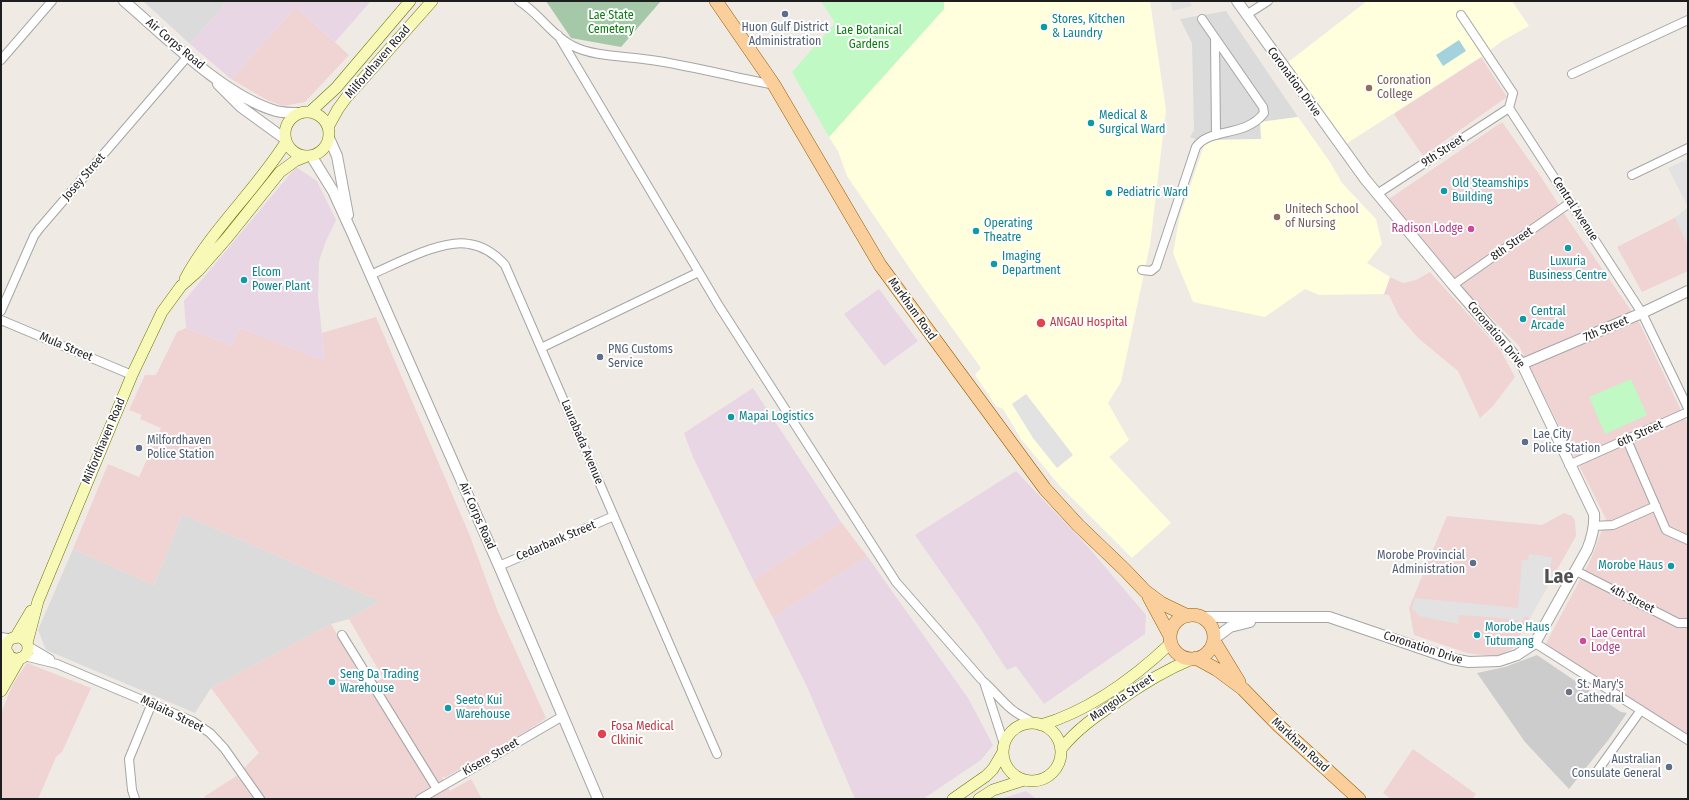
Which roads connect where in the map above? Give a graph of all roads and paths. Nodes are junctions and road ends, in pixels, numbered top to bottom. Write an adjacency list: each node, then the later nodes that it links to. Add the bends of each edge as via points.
1 (52, 1): 17 (street)
2 (124, 1): 16 (street, Air Corps Road)
3 (410, 1): 22 (main road, Milfordhaven Road, via 336,88)
4 (432, 1): 23 (main road, Milfordhaven Road, via 346,98)
5 (519, 1): 9 (street)
6 (716, 1): 20 (main road, Markham Road)
7 (1237, 1): 11 (street, Coronation Drive)
8 (1268, 1): 11 (street)
9 (528, 4): 14 (street)
10 (1461, 15): 21 (street, via 1513,93)
11 (1246, 16): 30 (street, Coronation Drive)
12 (1202, 19): 15 (street)
13 (1688, 20): 19 (street)
14 (558, 35): 20 (street, via 573,46 589,52 652,60); 34 (street)
15 (1215, 37): 24 (street); 24 (street, via 1263,107 1264,113 1258,121 1247,127)
16 (188, 56): 18 (street, Air Corps Road); 39 (street, Josey Street, via 39,229)
17 (1, 60)
18 (208, 72): 22 (street, Air Corps Road, via 263,106 277,111); 26 (street, Air Corps Road, via 232,100)
19 (1572, 74)
20 (774, 85): 55 (main road, Markham Road, via 884,272 1046,491)
21 (1509, 108): 30 (street, 9th Street); 31 (street, Central Avenue)
22 (305, 112): 23 (main road, via 321,117); 26 (main road, via 290,119 286,125)
23 (328, 127): 25 (main road)
24 (1216, 135): 33 (street, via 1201,140 1196,147 1156,267 1151,271)
25 (329, 138): 28 (main road, via 326,147 320,153); 32 (street, Air Corps Road, via 338,161)
26 (285, 140): 28 (main road, via 292,151); 37 (main road, Milfordhaven Road, via 268,166 207,242)
27 (1688, 148): 29 (street)
28 (308, 157): 32 (street, Air Corps Road, via 333,191); 37 (main road, Milfordhaven Road, via 295,161 280,172 222,244 198,271)
29 (1632, 175)
30 (1377, 194): 36 (street, Coronation Drive)
31 (1571, 202): 36 (street, 8th Street); 40 (street, Central Avenue)
32 (353, 235): 35 (street, Air Corps Road)
33 (1142, 270)
34 (699, 272): 42 (street); 68 (street, via 896,582)
35 (370, 275): 42 (street, Laurabada Avenue, via 450,244 468,243 487,251 498,257 505,265); 53 (street, Air Corps Road)
36 (1453, 285): 43 (street, Coronation Drive)
37 (180, 286): 44 (main road, Milfordhaven Road, via 162,312)
38 (1688, 291): 40 (street, 7th Street)
39 (1, 311)
40 (1642, 313): 43 (street, 7th Street); 45 (street, Central Avenue)
41 (1, 320): 44 (street, Mula Street)
42 (541, 348): 50 (street, Laurabada Avenue)
43 (1522, 364): 48 (street, Coronation Drive)
44 (132, 375): 56 (main road, Milfordhaven Road)
45 (1688, 408)
46 (1688, 412): 47 (street, 6th Street)
47 (1627, 440): 48 (street, 6th Street); 49 (street)
48 (1569, 465): 51 (street, Coronation Drive, via 1594,514)
49 (1656, 506): 51 (street, via 1613,525); 52 (street, via 1666,530)
50 (614, 516): 53 (street, Cedarbank Street); 79 (street, Laurabada Avenue)
51 (1594, 526): 54 (street, Coronation Drive, via 1587,550)
52 (1688, 540)
53 (499, 566): 74 (street, Air Corps Road)
54 (1576, 571): 59 (street, 4th Street, via 1678,623); 64 (street, Coronation Drive)
55 (1145, 591): 57 (main road, Markham Road, via 1161,603); 62 (main road, Markham Road)
56 (38, 601): 61 (main road, Milfordhaven Road); 66 (main road, Milfordhaven Road)
57 (1194, 616): 58 (street, Coronation Drive); 62 (main road, via 1178,621 1171,631); 63 (main road, via 1210,626)
58 (1281, 618): 63 (street, Coronation Drive, via 1234,625); 64 (street, Coronation Drive, via 1329,617 1452,659 1469,662 1499,662)
59 (1688, 623)
60 (342, 635): 82 (street)
61 (9, 638): 65 (main road, Milfordhaven Road); 66 (main road, via 22,639)
62 (1171, 640): 67 (main road, via 1173,648 1181,656); 75 (main road, Mangola Street, via 1139,670 1089,704 1065,718)
63 (1214, 640): 67 (main road, via 1208,652); 70 (main road, Markham Road)
64 (1535, 643): 73 (street)
65 (5, 650): 66 (main road, via 12,657); 69 (main road)
66 (25, 651): 71 (main road, Milfordhaven Road); 72 (street, Malaita Street)
67 (1194, 659): 70 (main road, Markham Road, via 1216,669); 78 (main road, Mangola Street, via 1154,676 1094,717 1074,733)
68 (981, 679)
69 (1, 685)
70 (1243, 689): 89 (main road, Markham Road, via 1278,725)
71 (1, 691)
72 (152, 703): 83 (street, via 129,759); 84 (street, Malaita Street, via 192,721 210,733 224,748)
73 (1641, 710): 76 (street); 80 (street)
74 (563, 716): 82 (street, Kisere Street); 86 (street, Air Corps Road)
75 (1038, 724): 77 (main road, via 1027,724 1016,729 1008,737); 77 (street, via 1017,714 984,682); 78 (main road, via 1054,734)
76 (1688, 740)
77 (1004, 748): 81 (main road, via 1004,760 1011,772); 87 (main road, via 986,776)
78 (1060, 749): 81 (main road, via 1059,762 1050,775 1036,781)
79 (717, 754)
80 (1598, 770)
81 (1024, 780): 88 (main road, via 993,790)
82 (437, 789): 85 (street, Kisere Street)
83 (135, 799)
84 (260, 799)
85 (420, 799)
86 (598, 799)
87 (953, 799)
88 (979, 799)
89 (1359, 799)

